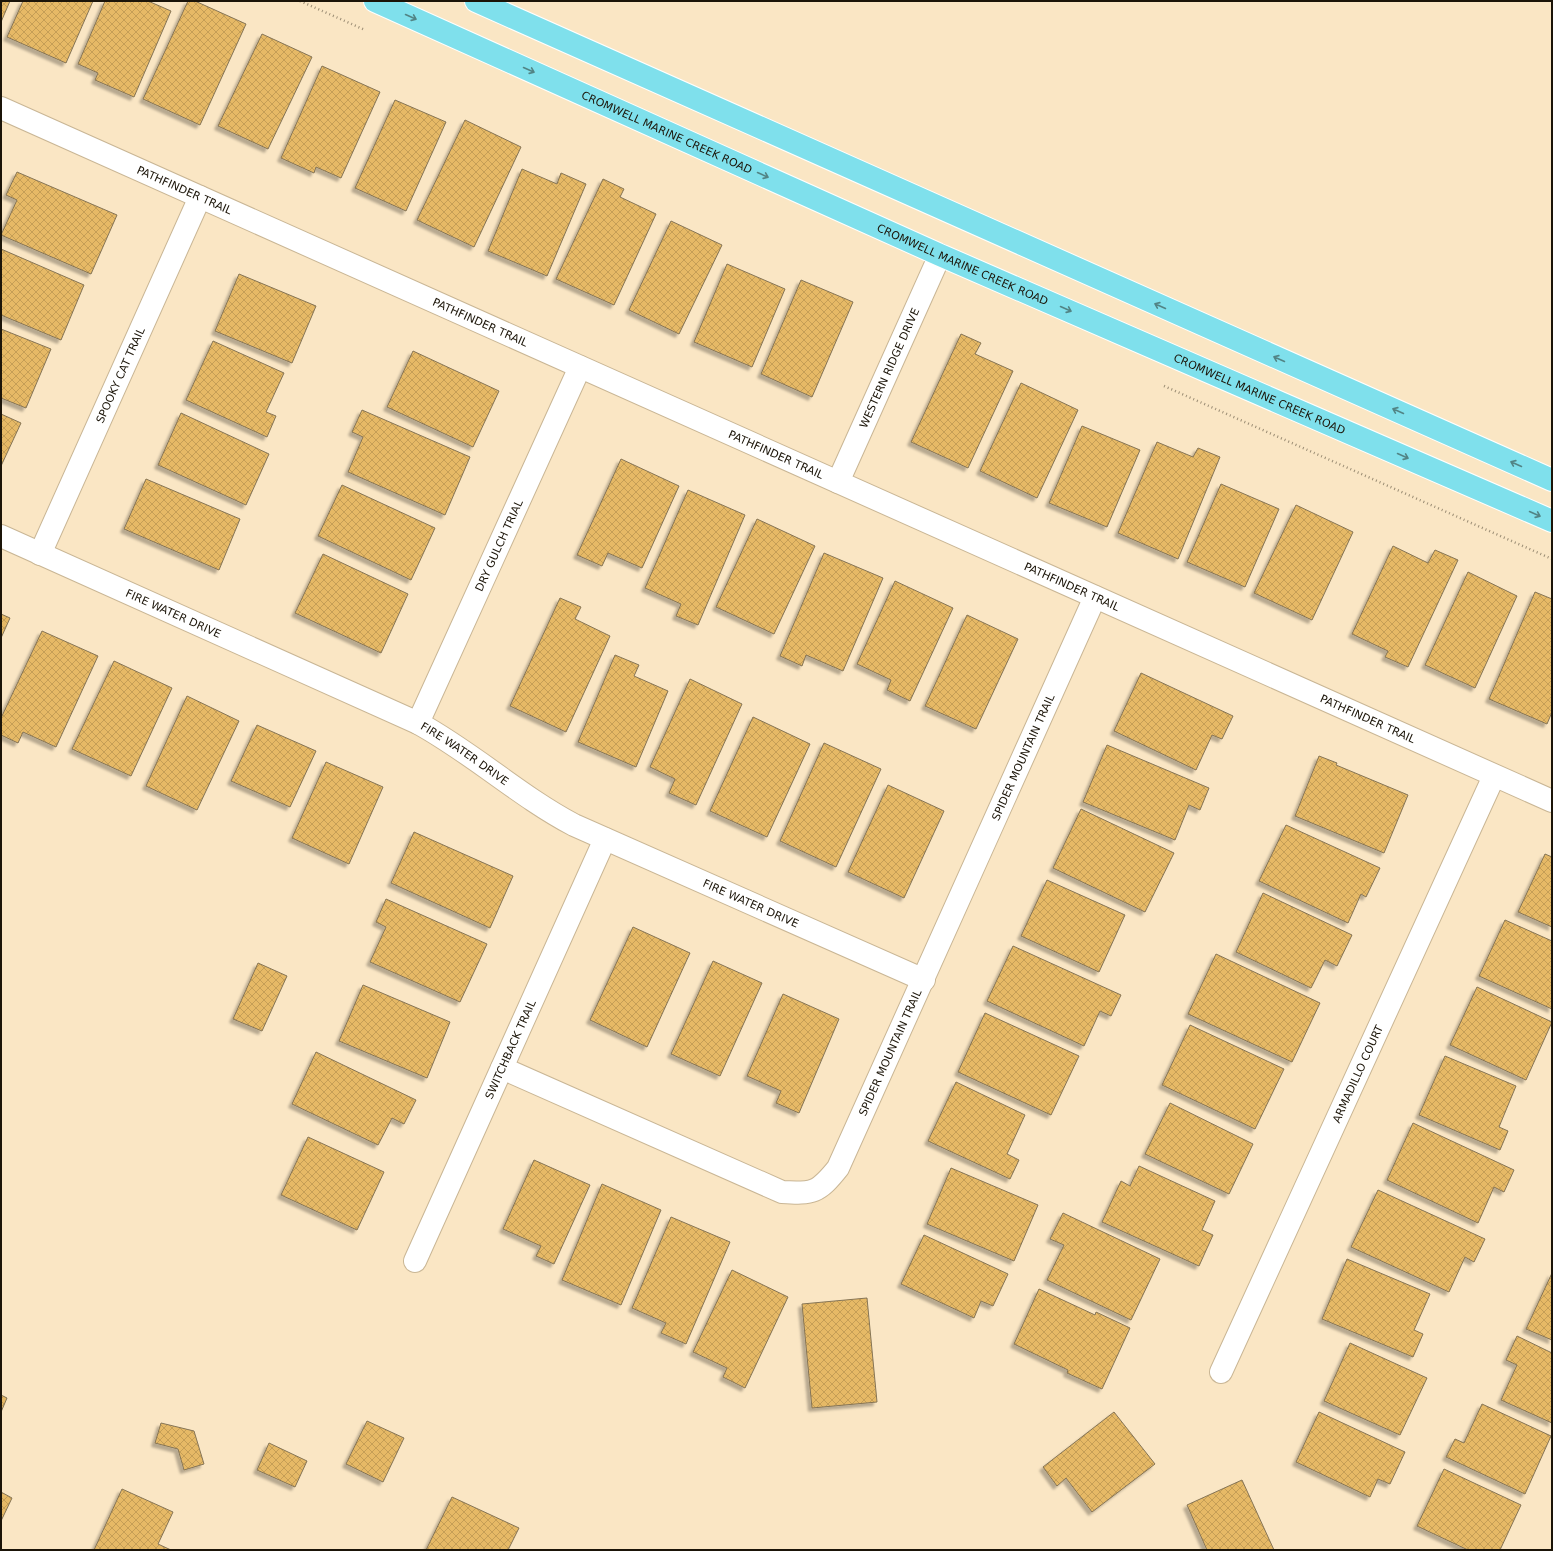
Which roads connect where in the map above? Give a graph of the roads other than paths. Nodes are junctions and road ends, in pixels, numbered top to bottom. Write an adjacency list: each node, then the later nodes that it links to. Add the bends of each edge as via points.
1 (375, 1): 5 (main road, CROMWELL MARINE CREEK ROAD, one-way to 5)
2 (476, 1): 7 (main road, one-way to 2)
3 (1, 108): 4 (street, PATHFINDER TRAIL)
4 (200, 197): 6 (street, PATHFINDER TRAIL); 11 (street, SPOOKY CAT TRAIL)
5 (940, 255): 8 (street, WESTERN RIDGE DRIVE); 9 (main road, CROMWELL MARINE CREEK ROAD, one-way to 9)
6 (580, 367): 8 (street, PATHFINDER TRAIL); 13 (street, DRY GULCH TRIAL)
7 (1552, 480)
8 (838, 482): 12 (street, PATHFINDER TRAIL)
9 (1552, 521)
10 (1, 536): 11 (street, FIRE WATER DRIVE)
11 (40, 554): 13 (street, FIRE WATER DRIVE)
12 (1095, 597): 14 (street, PATHFINDER TRAIL); 17 (street, SPIDER MOUNTAIN TRAIL)
13 (418, 723): 16 (street, FIRE WATER DRIVE, via 451,742 549,811)
14 (1494, 776): 15 (street, PATHFINDER TRAIL); 20 (street, ARMADILLO COURT)
15 (1552, 801)
16 (605, 839): 17 (street, FIRE WATER DRIVE); 18 (street, SWITCHBACK TRAIL)
17 (924, 980): 18 (street, SPIDER MOUNTAIN TRAIL, via 838,1168 816,1191 802,1194 782,1192)
18 (502, 1068): 19 (street, SWITCHBACK TRAIL)
19 (415, 1261)
20 (1221, 1372)

